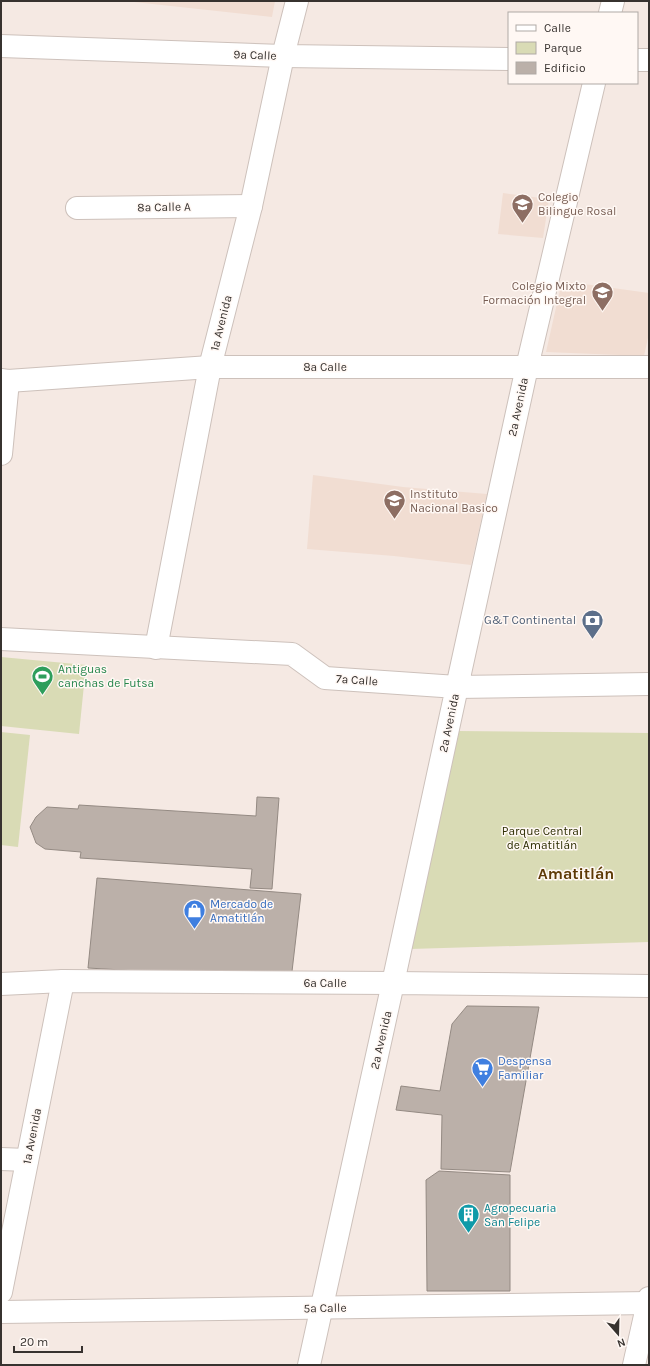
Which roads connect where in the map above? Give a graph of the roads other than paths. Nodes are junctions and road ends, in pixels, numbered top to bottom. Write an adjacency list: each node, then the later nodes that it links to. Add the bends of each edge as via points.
1 (297, 1): 5 (street, 1a Avenida)
2 (613, 1): 3 (street)
3 (610, 12)
4 (1, 46): 5 (street, 9a Calle)
5 (283, 56): 6 (street, 9a Calle); 10 (street, 1a Avenida)
6 (508, 59)
7 (638, 60): 8 (street)
8 (649, 60)
9 (594, 84): 13 (street, 2a Avenida)
10 (251, 206): 11 (street, 8a Calle A); 12 (street, 1a Avenida)
11 (77, 208)
12 (210, 366): 13 (street, 8a Calle); 15 (street, 8a Calle); 18 (street, 1a Avenida)
13 (527, 367): 14 (street, 8a Calle); 20 (street, 2a Avenida)
14 (649, 367)
15 (5, 381): 16 (street)
16 (1, 454)
17 (1, 639): 18 (street, 7a Calle)
18 (156, 648): 20 (street, 7a Calle, via 292,654 325,678)
19 (649, 684): 20 (street, 7a Calle)
20 (457, 687): 23 (street, 2a Avenida)
21 (649, 979): 25 (street, via 618,979)
22 (64, 981): 23 (street, 6a Calle); 24 (street, 6a Calle); 28 (street, 1a Avenida)
23 (394, 983): 25 (street, 6a Calle); 31 (street, 2a Avenida)
24 (1, 984)
25 (603, 985): 26 (street, 6a Calle)
26 (649, 986)
27 (1, 1159): 28 (street)
28 (28, 1160): 29 (street, 1a Avenida)
29 (1, 1292)
30 (649, 1301): 31 (street, 5a Calle); 34 (street)
31 (321, 1308): 32 (street, 5a Calle); 33 (street, 2a Avenida)
32 (1, 1312)
33 (309, 1365)
34 (634, 1365)

